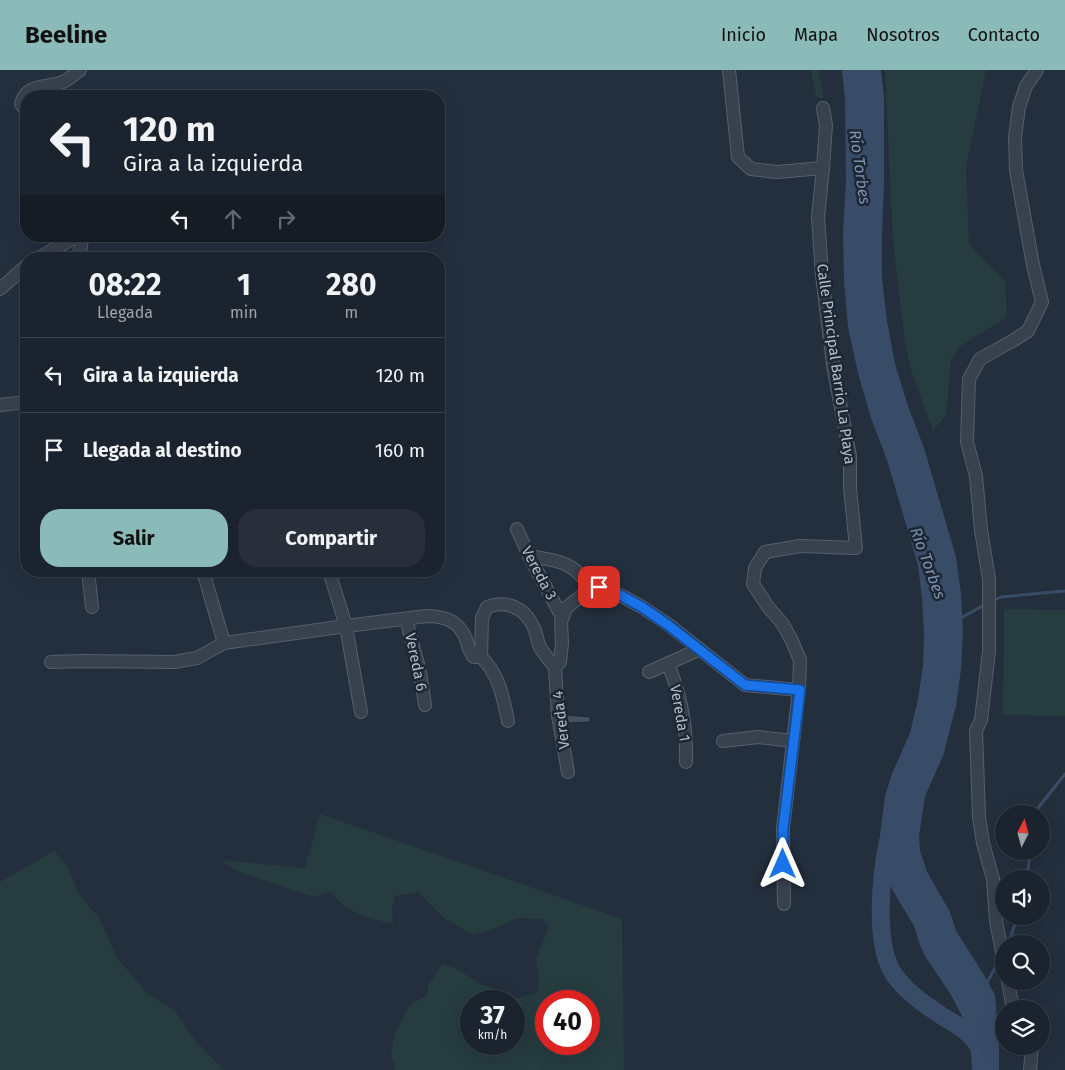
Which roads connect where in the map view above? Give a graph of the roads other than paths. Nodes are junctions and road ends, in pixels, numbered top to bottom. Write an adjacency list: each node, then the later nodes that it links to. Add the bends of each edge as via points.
1 (80, 70): 4 (street, via 60,83)
2 (729, 70): 6 (street, via 738,157 751,168 777,172)
3 (1038, 70): 39 (street, via 1026,86 1015,137 1016,170 1042,302 1028,330 980,359 969,379 967,417 967,442 976,476 989,579 989,651 981,720 976,731 979,817 982,843 993,879)
4 (31, 90)
5 (823, 108): 6 (street, via 826,125)
6 (823, 168): 30 (street, Calle Principal Barrio La Playa, via 818,217 822,275 850,456 856,548 800,546 765,552 755,568 753,584 792,640 800,660)
7 (67, 242): 8 (street)
8 (49, 252)
9 (20, 271): 10 (street)
10 (0, 289)
11 (20, 403): 12 (street)
12 (0, 405)
13 (517, 529): 14 (street, Vereda 3)
14 (529, 556): 18 (street, via 562,562 582,575); 20 (street, Vereda 3)
15 (89, 577): 19 (street)
16 (205, 577): 23 (street)
17 (331, 577): 22 (street)
18 (591, 588): 20 (street, via 566,608); 24 (street, via 599,587 642,607)
19 (92, 607)
20 (562, 617): 28 (street, via 560,662)
21 (406, 619): 22 (street); 25 (street, via 427,616 450,619 465,636 470,653); 31 (street, Vereda 6)
22 (346, 626): 23 (street); 32 (street)
23 (224, 644): 26 (street, via 197,658 174,662)
24 (700, 649): 27 (street, Vereda 1); 30 (street, via 745,685)
25 (480, 657): 28 (street, via 482,618 487,607 503,604 519,609 533,625 540,646); 33 (street, via 489,665 501,689)
26 (51, 662)
27 (668, 664): 29 (street, Vereda 1); 36 (street, Vereda 1, via 684,721)
28 (555, 667): 37 (street, Vereda 4, via 558,716)
29 (649, 672)
30 (800, 690): 35 (street, Calle Principal Barrio La Playa)
31 (425, 705)
32 (361, 712)
33 (508, 721)
34 (723, 741): 35 (street, via 758,737)
35 (794, 741): 38 (street, Calle Principal Barrio La Playa, via 783,829)
36 (686, 762)
37 (568, 772)
38 (784, 904)
39 (999, 935)
40 (1031, 1055): 41 (street)
41 (1030, 1070)

